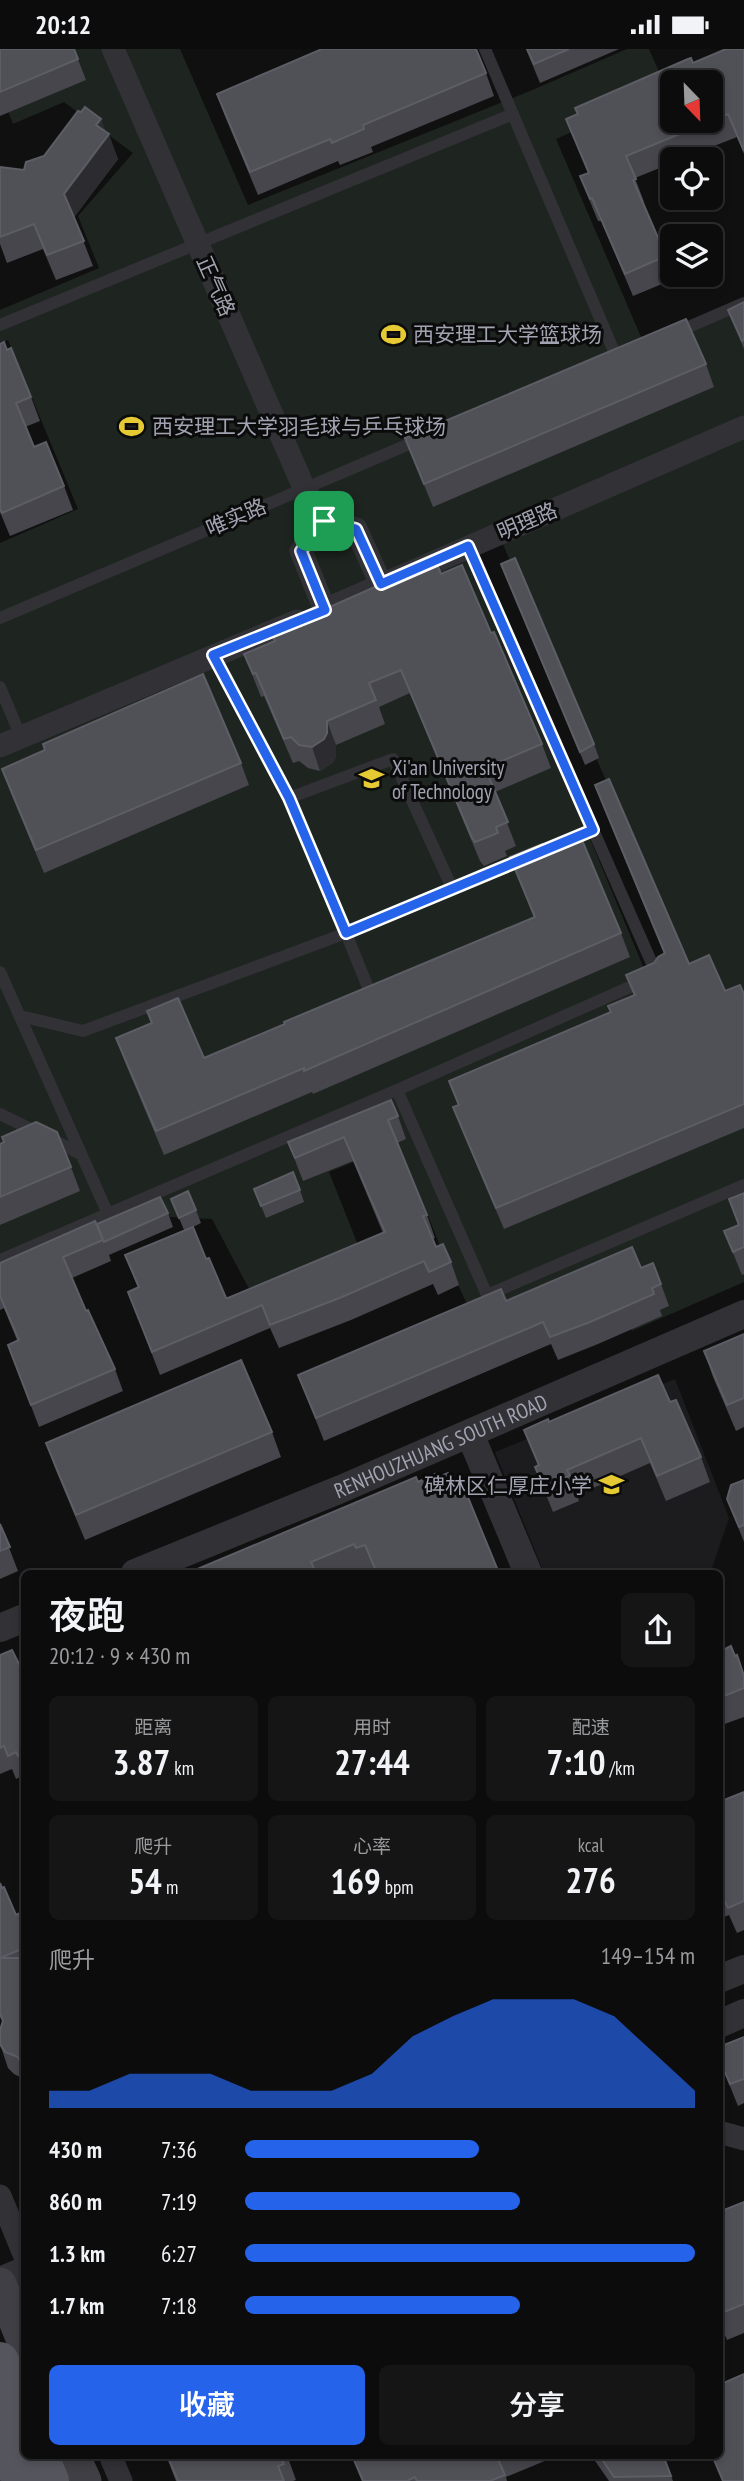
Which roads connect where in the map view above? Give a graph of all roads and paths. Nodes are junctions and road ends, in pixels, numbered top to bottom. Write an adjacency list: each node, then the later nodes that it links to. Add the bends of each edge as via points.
1 (113, 49): 4 (street, 正气路)
2 (485, 49): 3 (lane)
3 (513, 114): 4 (lane); 8 (lane)
4 (197, 243): 6 (lane); 11 (street, 正气路)
5 (744, 303): 7 (lane)
6 (0, 325)
7 (669, 335)
8 (615, 357)
9 (744, 427): 13 (street, 明理路)
10 (429, 435): 11 (lane, 唯实路)
11 (304, 488): 12 (street, 正气路); 16 (lane, 唯实路)
12 (324, 521): 14 (street, via 356,529); 15 (street, via 301,551)
13 (468, 546): 14 (street, 明理路); 21 (lane)
14 (381, 584): 15 (street, 明理路)
15 (325, 610): 17 (street, 明理路)
16 (0, 618)
17 (213, 655): 19 (street, 明理路); 20 (lane)
18 (0, 687): 19 (lane)
19 (10, 742)
20 (289, 798): 22 (lane, via 393,759); 23 (lane)
21 (593, 830): 22 (lane); 27 (lane, via 657,975)
22 (453, 890): 23 (lane)
23 (346, 933): 25 (lane); 26 (lane, via 83,1031)
24 (0, 972): 26 (lane)
25 (371, 995)
26 (20, 1016): 29 (lane)
27 (397, 1090): 30 (lane, via 487,1295); 31 (lane)
28 (0, 1114): 29 (lane)
29 (81, 1154): 31 (lane)
30 (744, 1185)
31 (108, 1214): 32 (lane)
32 (0, 1261)
33 (744, 1314): 34 (street, RENHOUZHUANG SOUTH ROAD)
34 (470, 1434): 35 (street, RENHOUZHUANG SOUTH ROAD); 36 (street)
35 (142, 1570)
36 (527, 1570)
37 (21, 1619): 38 (street)
38 (0, 1628)
39 (744, 1969): 40 (street)
40 (723, 1977)
41 (744, 2013): 42 (street)
42 (723, 2022)
43 (723, 2133): 44 (street)
44 (744, 2139)
45 (0, 2196): 46 (street)
46 (21, 2247)
47 (21, 2272): 48 (street)
48 (0, 2282): 49 (main road)
49 (18, 2344): 50 (highway)
50 (21, 2382)
51 (0, 2430): 55 (highway)
52 (41, 2459): 56 (highway)
53 (75, 2459): 57 (main road)
54 (112, 2459): 58 (street)
55 (21, 2481)
56 (50, 2481)
57 (85, 2481)
58 (121, 2481)

